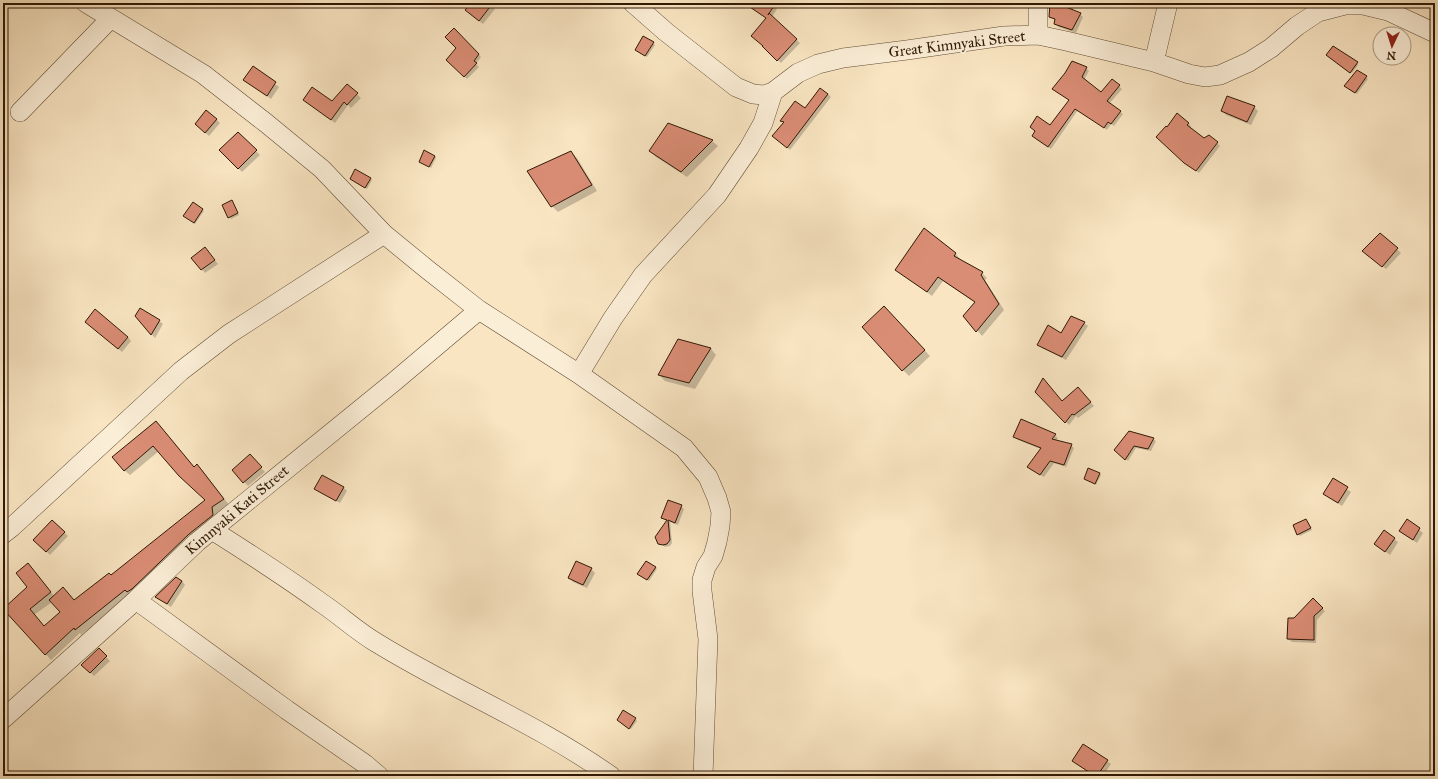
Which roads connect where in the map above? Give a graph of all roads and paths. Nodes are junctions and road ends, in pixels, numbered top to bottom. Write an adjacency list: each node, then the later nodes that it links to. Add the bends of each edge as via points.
1 (86, 3): 5 (street)
2 (633, 3): 9 (street, via 736,87 752,94)
3 (1038, 3): 7 (street)
4 (1168, 3): 8 (street)
5 (111, 18): 10 (street); 11 (street, via 203,74 266,123 322,168)
6 (1435, 33): 8 (street, Great Kimnyaki Street, via 1388,11 1363,5 1345,5 1318,12 1271,48 1249,62 1220,75 1205,77 1189,74)
7 (1038, 35): 8 (street, Great Kimnyaki Street); 9 (street, Great Kimnyaki Street, via 1004,36 843,58 818,64 798,73)
8 (1154, 62)
9 (773, 92): 13 (street, via 763,123 717,195 643,275)
10 (20, 112)
11 (384, 234): 12 (street); 14 (street, via 235,330 181,371)
12 (479, 310): 13 (street); 15 (street, Kimnyaki Kati Street)
13 (579, 374): 20 (street, via 684,448 708,478 717,498 720,526 713,556 702,580 708,639)
14 (6, 527)
15 (212, 530): 16 (street, Kimnyaki Kati Street); 19 (street, via 323,604 376,643 543,733)
16 (136, 600): 17 (street, Kimnyaki Kati Street); 18 (street)
17 (3, 720)
18 (379, 776)
19 (611, 776)
20 (703, 776)

